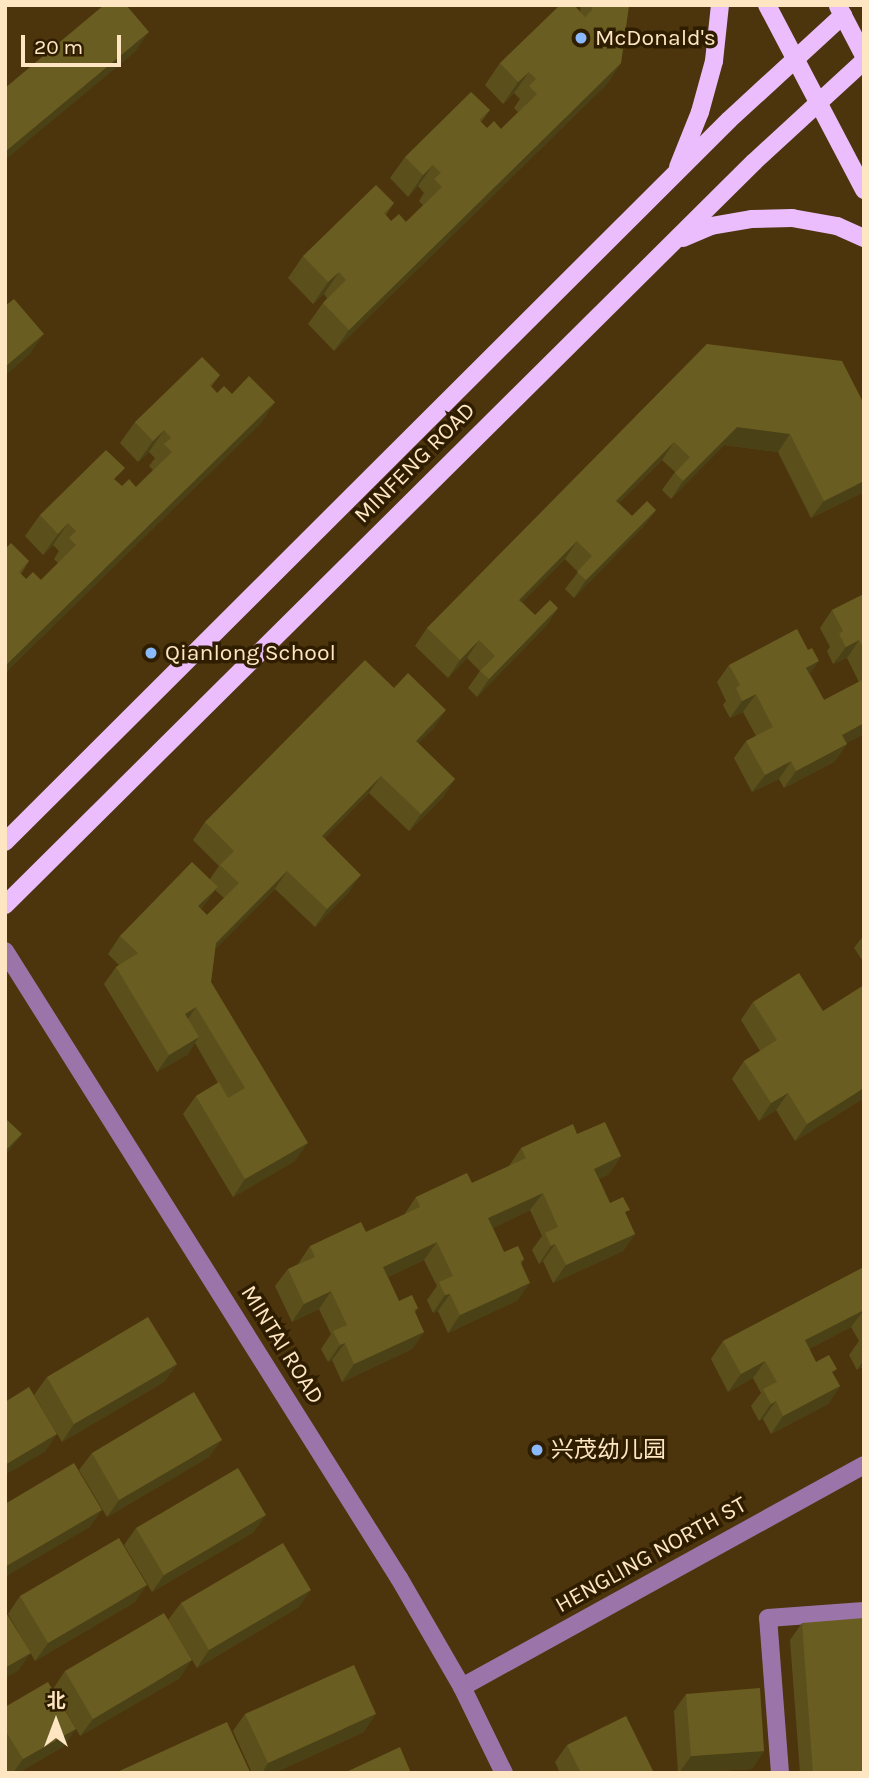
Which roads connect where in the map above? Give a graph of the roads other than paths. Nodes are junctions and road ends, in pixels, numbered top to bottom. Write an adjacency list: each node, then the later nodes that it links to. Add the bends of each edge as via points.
1 (720, 5): 7 (main road, via 714,61 700,112)
2 (767, 5): 4 (main road)
3 (844, 8): 4 (main road, MINFENG ROAD); 5 (main road)
4 (795, 58): 6 (main road); 7 (main road, MINFENG ROAD)
5 (864, 59): 6 (main road, MINFENG ROAD)
6 (818, 103): 8 (main road); 10 (main road, MINFENG ROAD)
7 (674, 175): 11 (main road, MINFENG ROAD)
8 (864, 190)
9 (864, 238): 10 (main road, via 837,226 792,218 711,226)
10 (673, 242): 12 (main road, MINFENG ROAD)
11 (5, 842)
12 (5, 905)
13 (5, 951): 16 (street, MINTAI ROAD, via 399,1578)
14 (864, 1465): 16 (street, HENGLING NORTH ST)
15 (864, 1611): 18 (street, via 768,1618)
16 (462, 1687): 17 (street, MINTAI ROAD)
17 (504, 1773)
18 (780, 1773)

